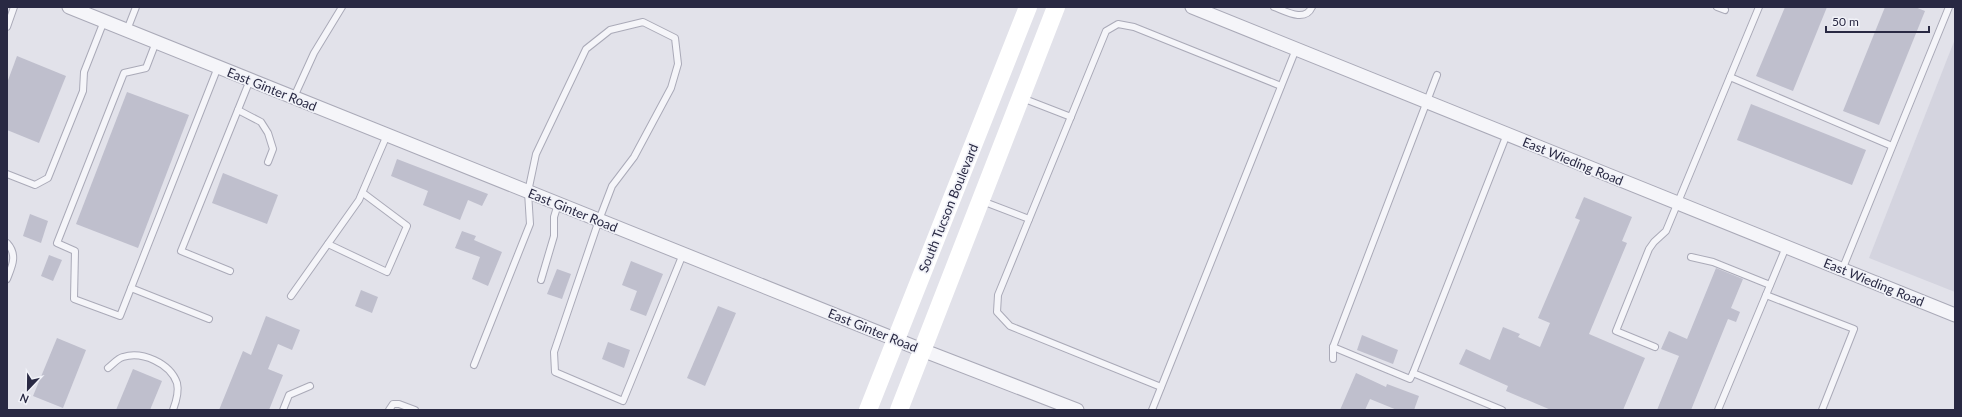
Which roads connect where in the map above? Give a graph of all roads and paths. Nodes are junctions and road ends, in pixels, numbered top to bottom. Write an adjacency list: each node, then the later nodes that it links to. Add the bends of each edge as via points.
1 (14, 7): 15 (lane)
2 (69, 7): 14 (street, East Ginter Road)
3 (136, 7): 16 (lane)
4 (342, 7): 24 (lane, via 314,53)
5 (1028, 7): 56 (main road, South Tucson Boulevard)
6 (1056, 7): 25 (main road, South Tucson Boulevard)
7 (1192, 7): 18 (street, East Wieding Road)
8 (1274, 7): 9 (lane, via 1294,15 1304,15)
9 (1312, 7)
10 (1718, 7): 13 (lane)
11 (1759, 7): 21 (lane)
12 (1949, 7): 31 (lane)
13 (1725, 10)
14 (104, 21): 16 (street, East Ginter Road); 33 (lane, via 84,72 83,91 48,178 35,185)
15 (7, 27)
16 (127, 30): 17 (street, East Ginter Road)
17 (156, 42): 19 (street, East Ginter Road); 51 (lane, via 146,68 124,73 57,243 75,251 74,299 120,316)
18 (1296, 49): 23 (lane); 26 (street, East Wieding Road)
19 (218, 67): 22 (street, East Ginter Road); 51 (lane)
20 (1437, 75): 26 (lane)
21 (1730, 77): 31 (lane); 38 (lane)
22 (250, 80): 24 (street, East Ginter Road); 27 (lane)
23 (1281, 86): 28 (lane, via 1134,27 1118,24 1106,31); 65 (lane)
24 (294, 97): 30 (street, East Ginter Road)
25 (1021, 97): 28 (lane); 36 (main road, South Tucson Boulevard)
26 (1427, 102): 29 (street, East Wieding Road); 57 (lane)
27 (238, 110): 32 (lane, via 261,122 268,133 273,150); 47 (lane, via 181,251)
28 (1070, 117): 39 (lane)
29 (1506, 134): 38 (street, East Wieding Road); 63 (lane)
30 (387, 135): 34 (street, East Ginter Road); 35 (lane)
31 (1892, 146): 46 (lane)
32 (268, 162)
33 (7, 174)
34 (528, 192): 37 (street, East Ginter Road); 40 (lane, via 536,154 586,49 610,30 643,22 675,38 678,64 671,88 634,157 612,186); 61 (lane, via 530,224)
35 (363, 193): 42 (lane); 42 (lane, via 407,226 387,272)
36 (981, 200): 39 (lane); 59 (main road, South Tucson Boulevard)
37 (558, 204): 40 (street, East Ginter Road); 49 (lane, via 554,217 554,236)
38 (1678, 204): 43 (street, East Wieding Road); 58 (lane, via 1666,231 1649,249 1616,331)
39 (1029, 219): 65 (lane, via 998,295 996,312 1010,326)
40 (598, 220): 44 (street, East Ginter Road); 44 (lane, via 554,352 555,372 623,401)
41 (7, 243): 48 (lane, via 14,256)
42 (328, 244): 53 (lane)
43 (1786, 247): 46 (street, East Wieding Road); 50 (lane)
44 (683, 254): 56 (street, East Ginter Road)
45 (1691, 257): 50 (lane, via 1713,262)
46 (1842, 270): 54 (street, East Wieding Road)
47 (230, 271)
48 (7, 279)
49 (541, 280)
50 (1770, 285): 52 (lane)
51 (131, 288): 55 (lane)
52 (1766, 295): 75 (lane); 76 (lane, via 1854,330)
53 (291, 296)
54 (1955, 315)
55 (209, 319)
56 (896, 339): 59 (street, East Ginter Road); 70 (main road, South Tucson Boulevard)
57 (1333, 347): 60 (lane); 63 (lane, via 1410,379)
58 (1655, 347)
59 (922, 350): 71 (main road, South Tucson Boulevard); 72 (street, East Ginter Road)
60 (1333, 359)
61 (474, 365)
62 (108, 368): 66 (lane, via 121,357 141,355 168,368 177,383)
63 (1413, 373): 74 (lane)
64 (310, 386): 67 (lane, via 289,395)
65 (1161, 387): 73 (lane)
66 (173, 410)
67 (283, 410)
68 (389, 410): 69 (lane, via 393,404 399,404)
69 (416, 410)
70 (868, 410)
71 (899, 410)
72 (1077, 410)
73 (1152, 410)
74 (1502, 410)
75 (1718, 410)
76 (1822, 410)

